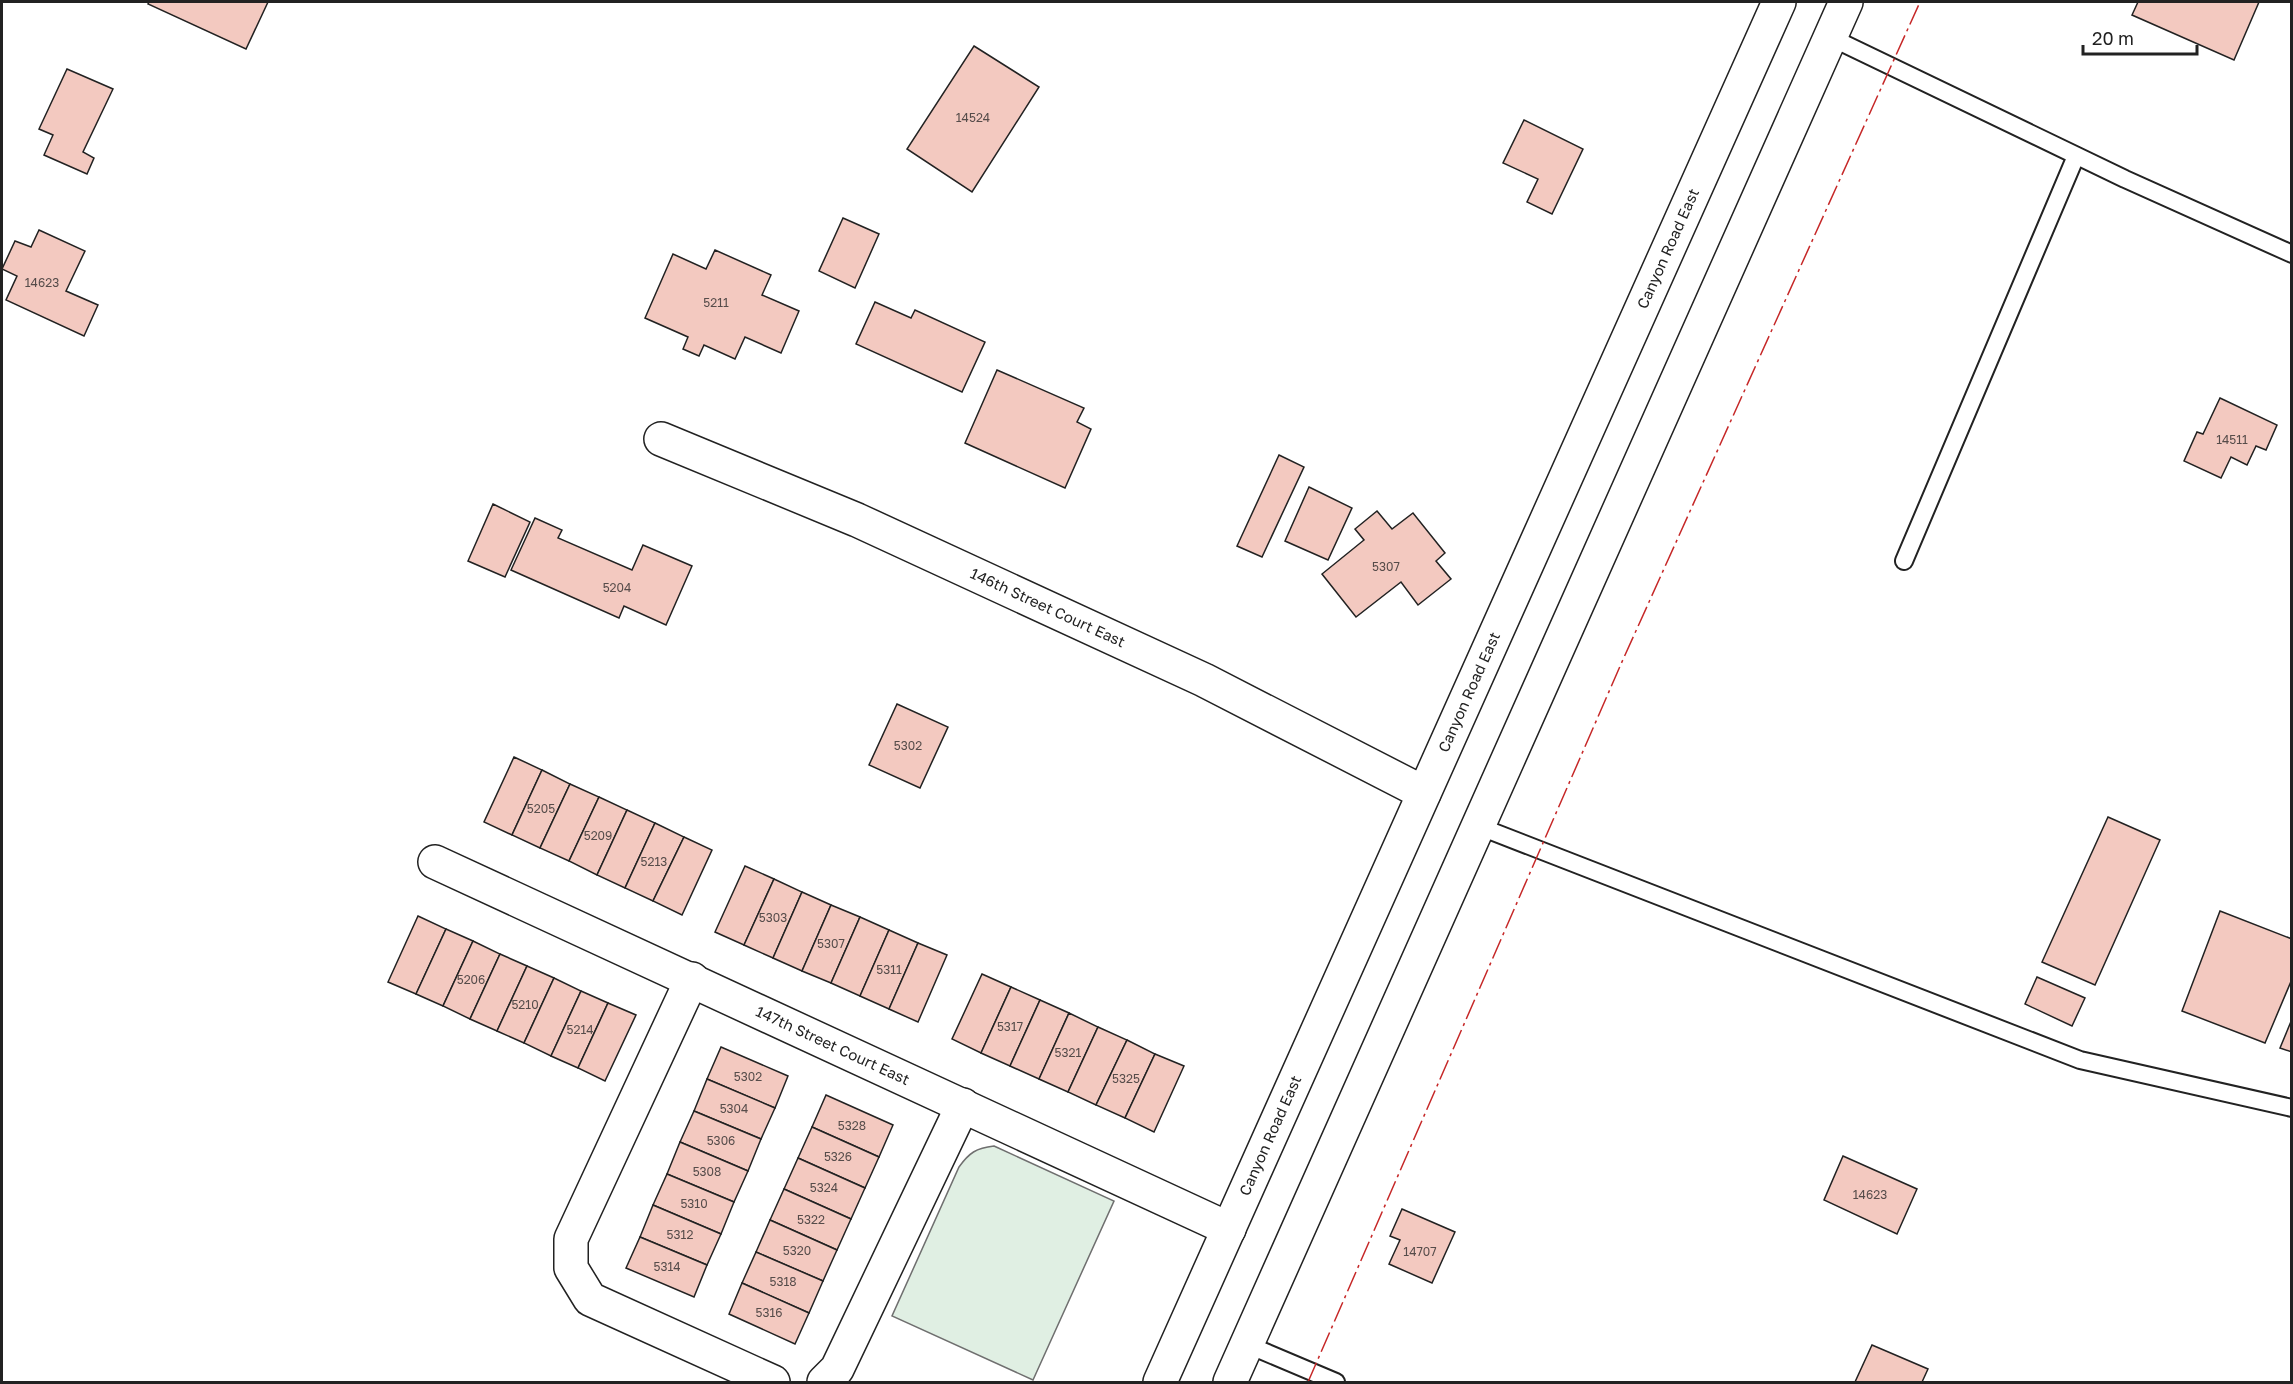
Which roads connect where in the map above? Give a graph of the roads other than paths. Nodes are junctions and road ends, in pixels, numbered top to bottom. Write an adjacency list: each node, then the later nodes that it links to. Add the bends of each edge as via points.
1 (1779, 2): 8 (main road, Canyon Road East)
2 (1846, 2): 3 (main road)
3 (1830, 37): 4 (lane); 9 (main road)
4 (2076, 156): 5 (lane); 7 (lane)
5 (2292, 254)
6 (661, 439): 8 (main road, 146th Street Court East, via 857,520 1204,680)
7 (1904, 561)
8 (1424, 793): 14 (main road, Canyon Road East)
9 (1478, 826): 13 (lane, via 2080,1060); 15 (main road)
10 (435, 862): 11 (main road, 147th Street Court East)
11 (692, 979): 12 (main road, 147th Street Court East); 16 (main road, via 571,1239 571,1268 590,1299)
12 (963, 1105): 14 (main road, 147th Street Court East); 17 (main road, via 837,1370)
13 (2292, 1108)
14 (1229, 1228): 18 (main road, Canyon Road East)
15 (1246, 1344): 19 (main road); 20 (lane)
16 (773, 1383)
17 (824, 1383)
18 (1160, 1383)
19 (1230, 1383)
20 (1336, 1383)

